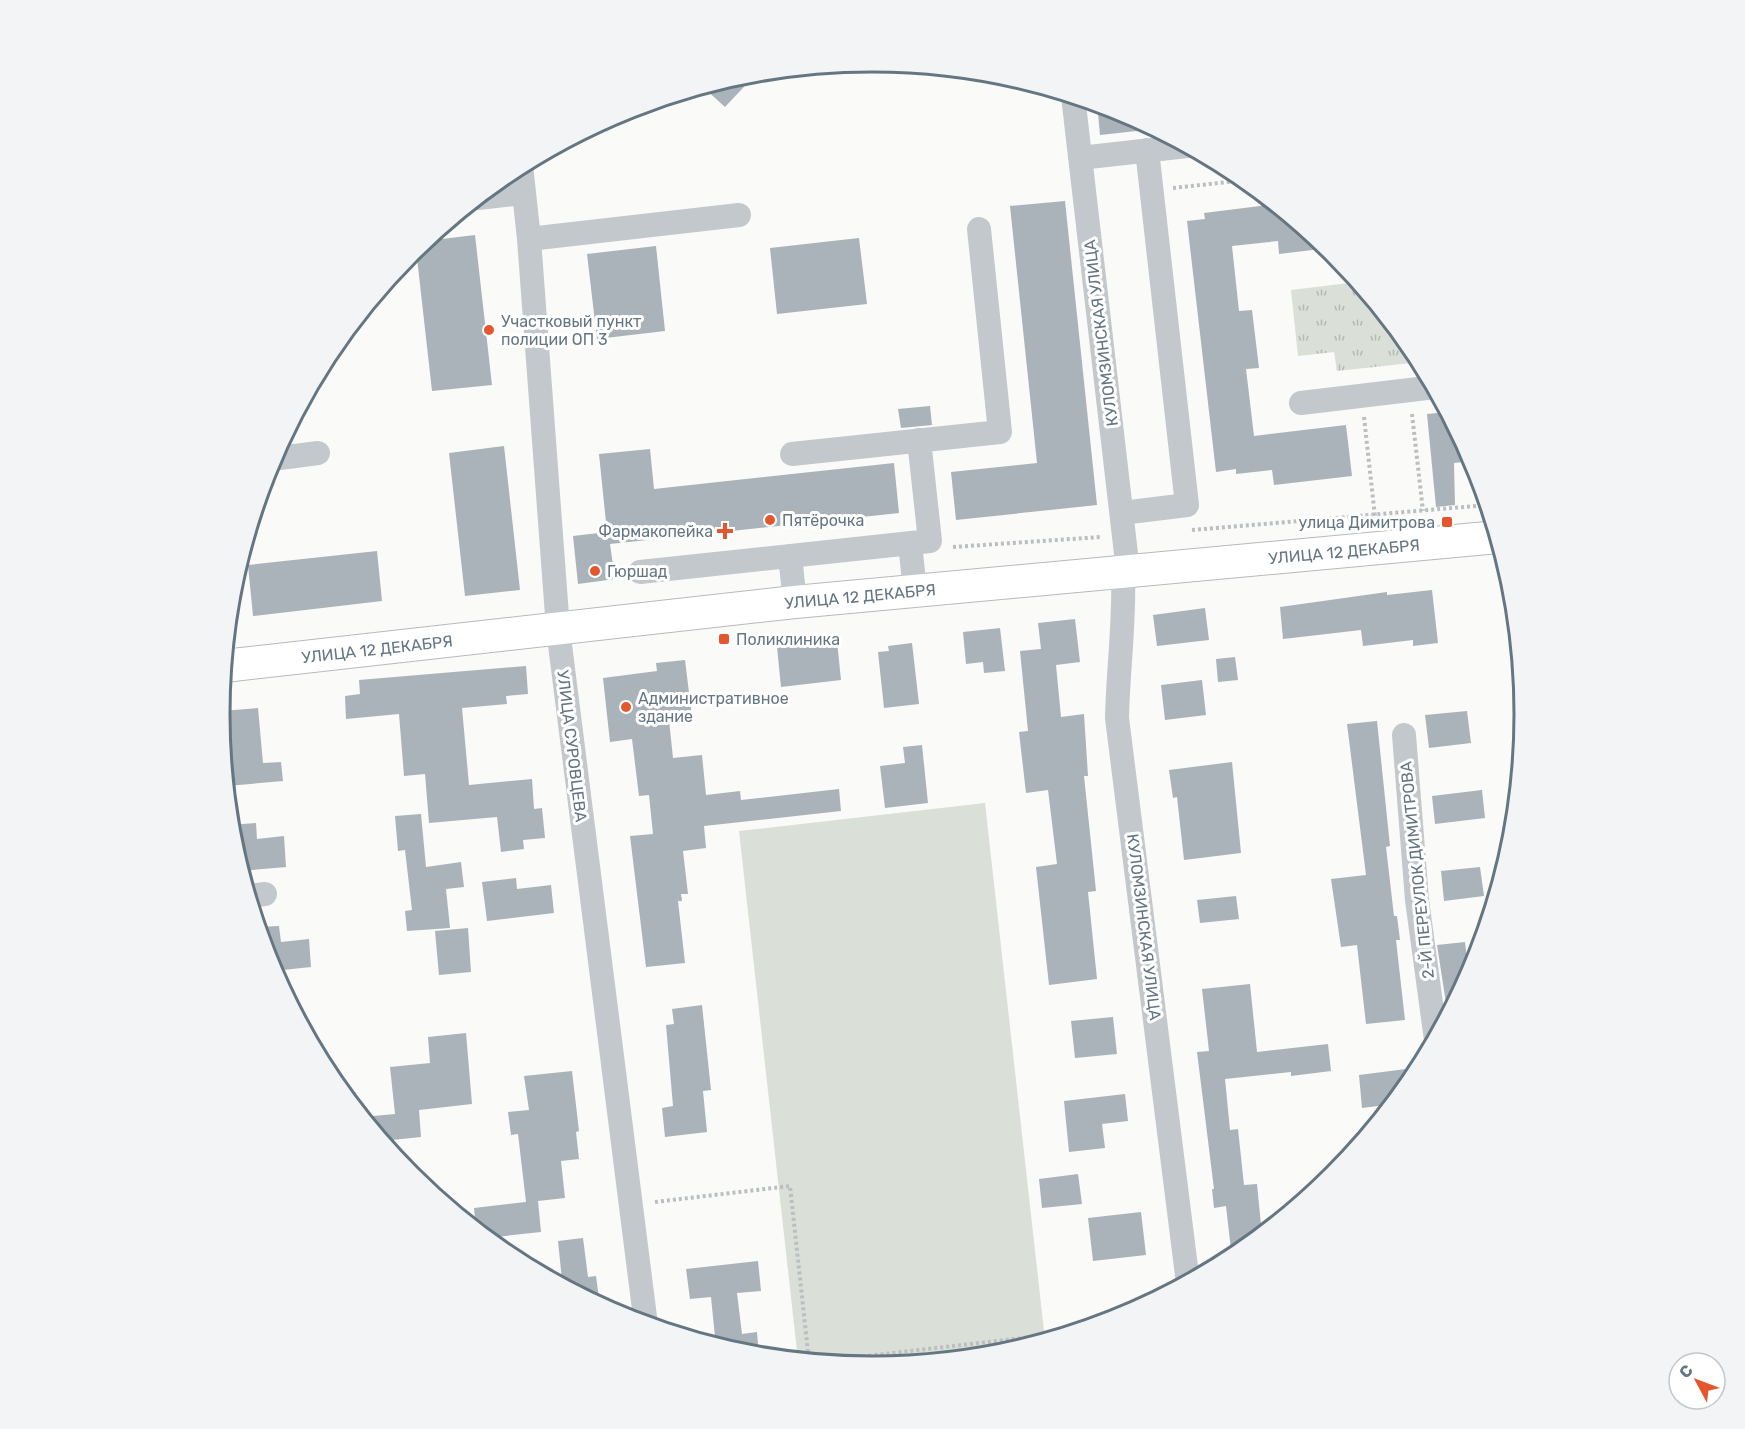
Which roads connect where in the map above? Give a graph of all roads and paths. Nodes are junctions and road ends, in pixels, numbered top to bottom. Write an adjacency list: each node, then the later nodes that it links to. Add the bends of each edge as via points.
1 (1074, 104): 4 (street, КУЛОМЗИНСКАЯ УЛИЦА)
2 (1174, 147): 3 (street)
3 (1147, 150): 4 (street); 7 (street)
4 (1080, 158): 24 (street, КУЛОМЗИНСКАЯ УЛИЦА)
5 (522, 176): 8 (street, УЛИЦА СУРОВЦЕВА)
6 (1231, 182): 7 (path)
7 (1152, 191): 24 (street, via 1188,505)
8 (524, 193): 9 (street); 12 (street, УЛИЦА СУРОВЦЕВА)
9 (493, 196)
10 (739, 215): 12 (street)
11 (979, 229): 17 (street, via 1000,432)
12 (530, 239): 35 (street, УЛИЦА СУРОВЦЕВА)
13 (1426, 388): 14 (street)
14 (1409, 390): 15 (street); 22 (path)
15 (1362, 396): 16 (street); 23 (path)
16 (1301, 403)
17 (919, 440): 19 (street); 27 (street)
18 (318, 453): 20 (street)
19 (792, 454)
20 (284, 457)
21 (1480, 506): 22 (path)
22 (1423, 511): 23 (path); 28 (path)
23 (1375, 514): 25 (path); 29 (path)
24 (1123, 524): 27 (path, via 945,547); 31 (street, КУЛОМЗИНСКАЯ УЛИЦА)
25 (1184, 530)
26 (1490, 538): 28 (main road, УЛИЦА 12 ДЕКАБРЯ)
27 (920, 542): 30 (street); 33 (street)
28 (1427, 544): 29 (main road, УЛИЦА 12 ДЕКАБРЯ)
29 (1379, 548): 31 (main road, УЛИЦА 12 ДЕКАБРЯ)
30 (790, 556): 32 (street); 34 (street)
31 (1125, 571): 33 (main road, УЛИЦА 12 ДЕКАБРЯ); 40 (street, КУЛОМЗИНСКАЯ УЛИЦА, via 1117,718)
32 (640, 572)
33 (915, 591): 34 (main road, УЛИЦА 12 ДЕКАБРЯ)
34 (795, 602): 35 (main road, УЛИЦА 12 ДЕКАБРЯ)
35 (558, 629): 36 (main road, УЛИЦА 12 ДЕКАБРЯ); 39 (street, УЛИЦА СУРОВЦЕВА)
36 (232, 665)
37 (1404, 735): 38 (street, 2-Й ПЕРЕУЛОК ДИМИТРОВА, via 1417,900)
38 (1434, 1026)
39 (631, 1204): 41 (street, УЛИЦА СУРОВЦЕВА); 43 (path, via 790,1186)
40 (1187, 1275)
41 (645, 1315)
42 (1031, 1337): 44 (path)
43 (808, 1354)
44 (861, 1357)

